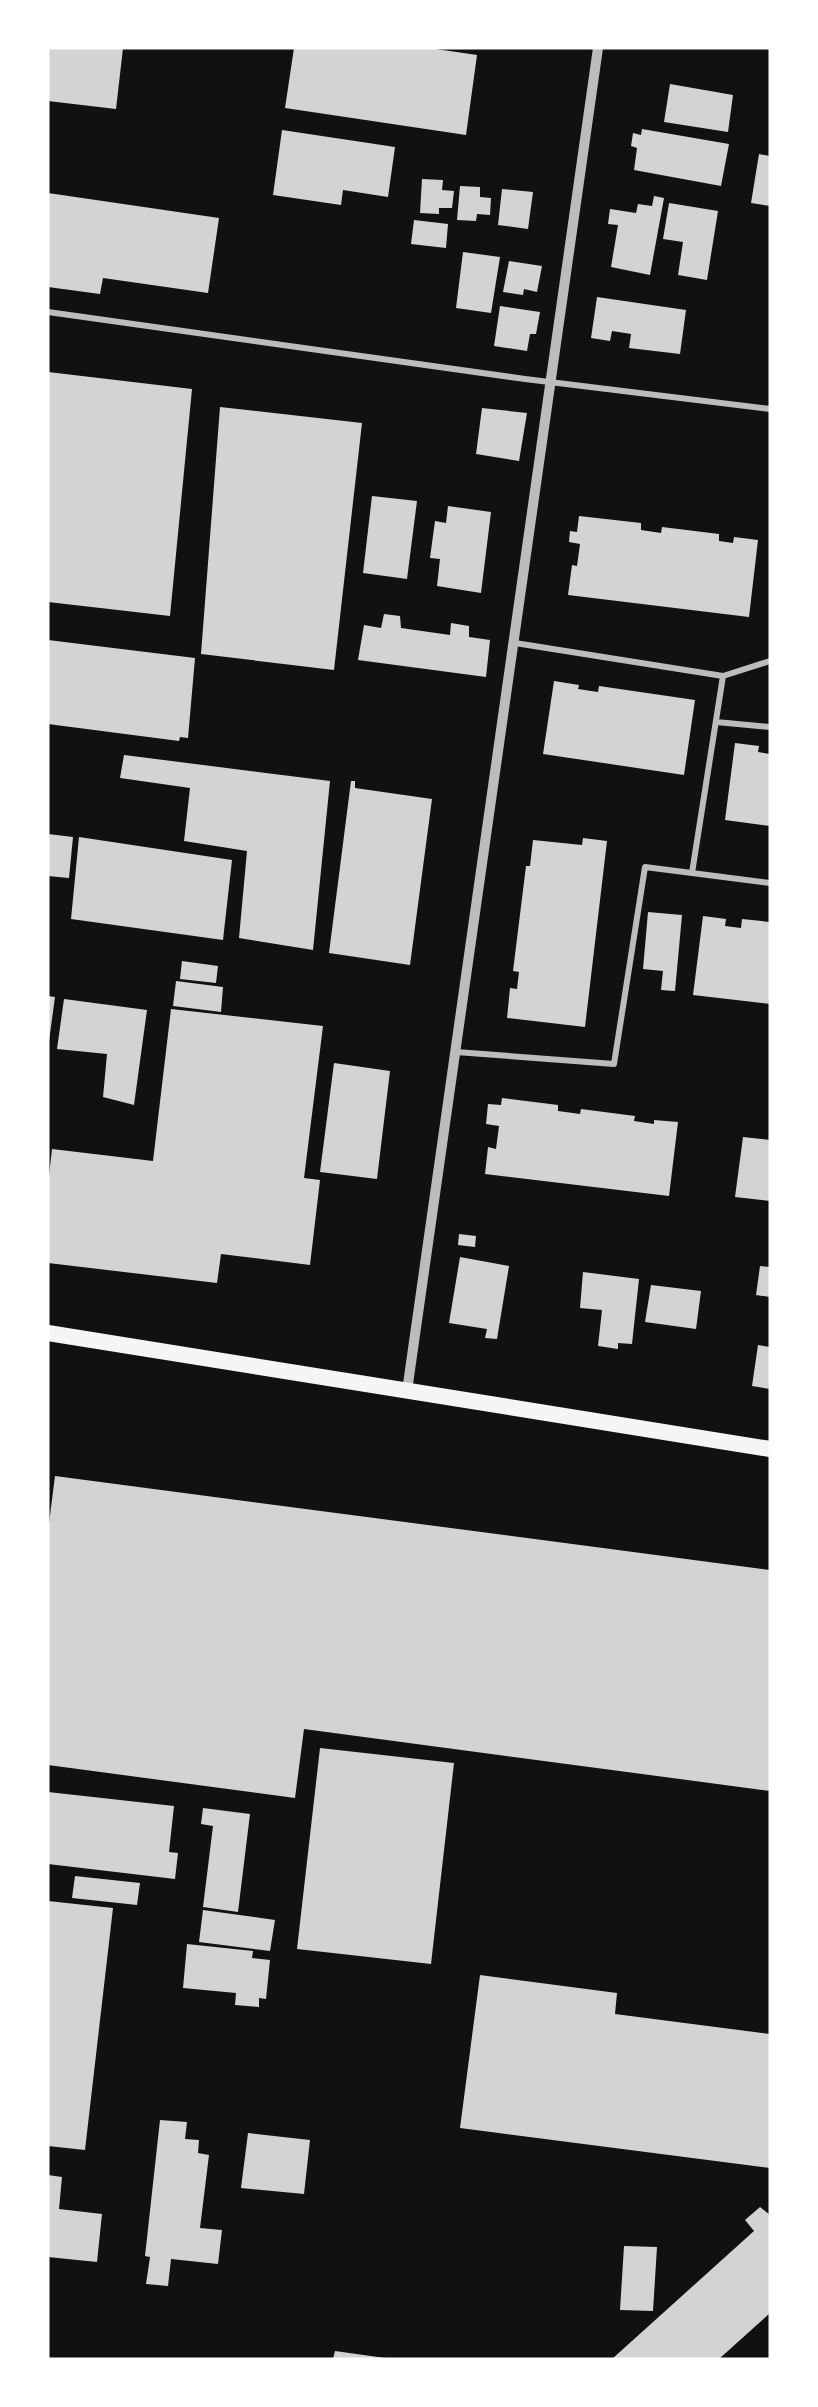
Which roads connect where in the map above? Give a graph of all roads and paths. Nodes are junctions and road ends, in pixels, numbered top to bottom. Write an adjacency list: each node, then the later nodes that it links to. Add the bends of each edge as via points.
1 (598, 48): 3 (street)
2 (48, 312): 3 (street)
3 (553, 381): 4 (street); 5 (street)
4 (770, 409)
5 (515, 643): 7 (street); 12 (street)
6 (770, 661): 7 (street)
7 (723, 676): 8 (street)
8 (716, 722): 9 (street); 10 (street)
9 (770, 727)
10 (692, 873): 11 (street); 12 (street, via 645,867 614,1064)
11 (770, 883)
12 (456, 1052): 14 (street)
13 (48, 1333): 14 (highway)
14 (407, 1391): 15 (highway)
15 (770, 1449)

